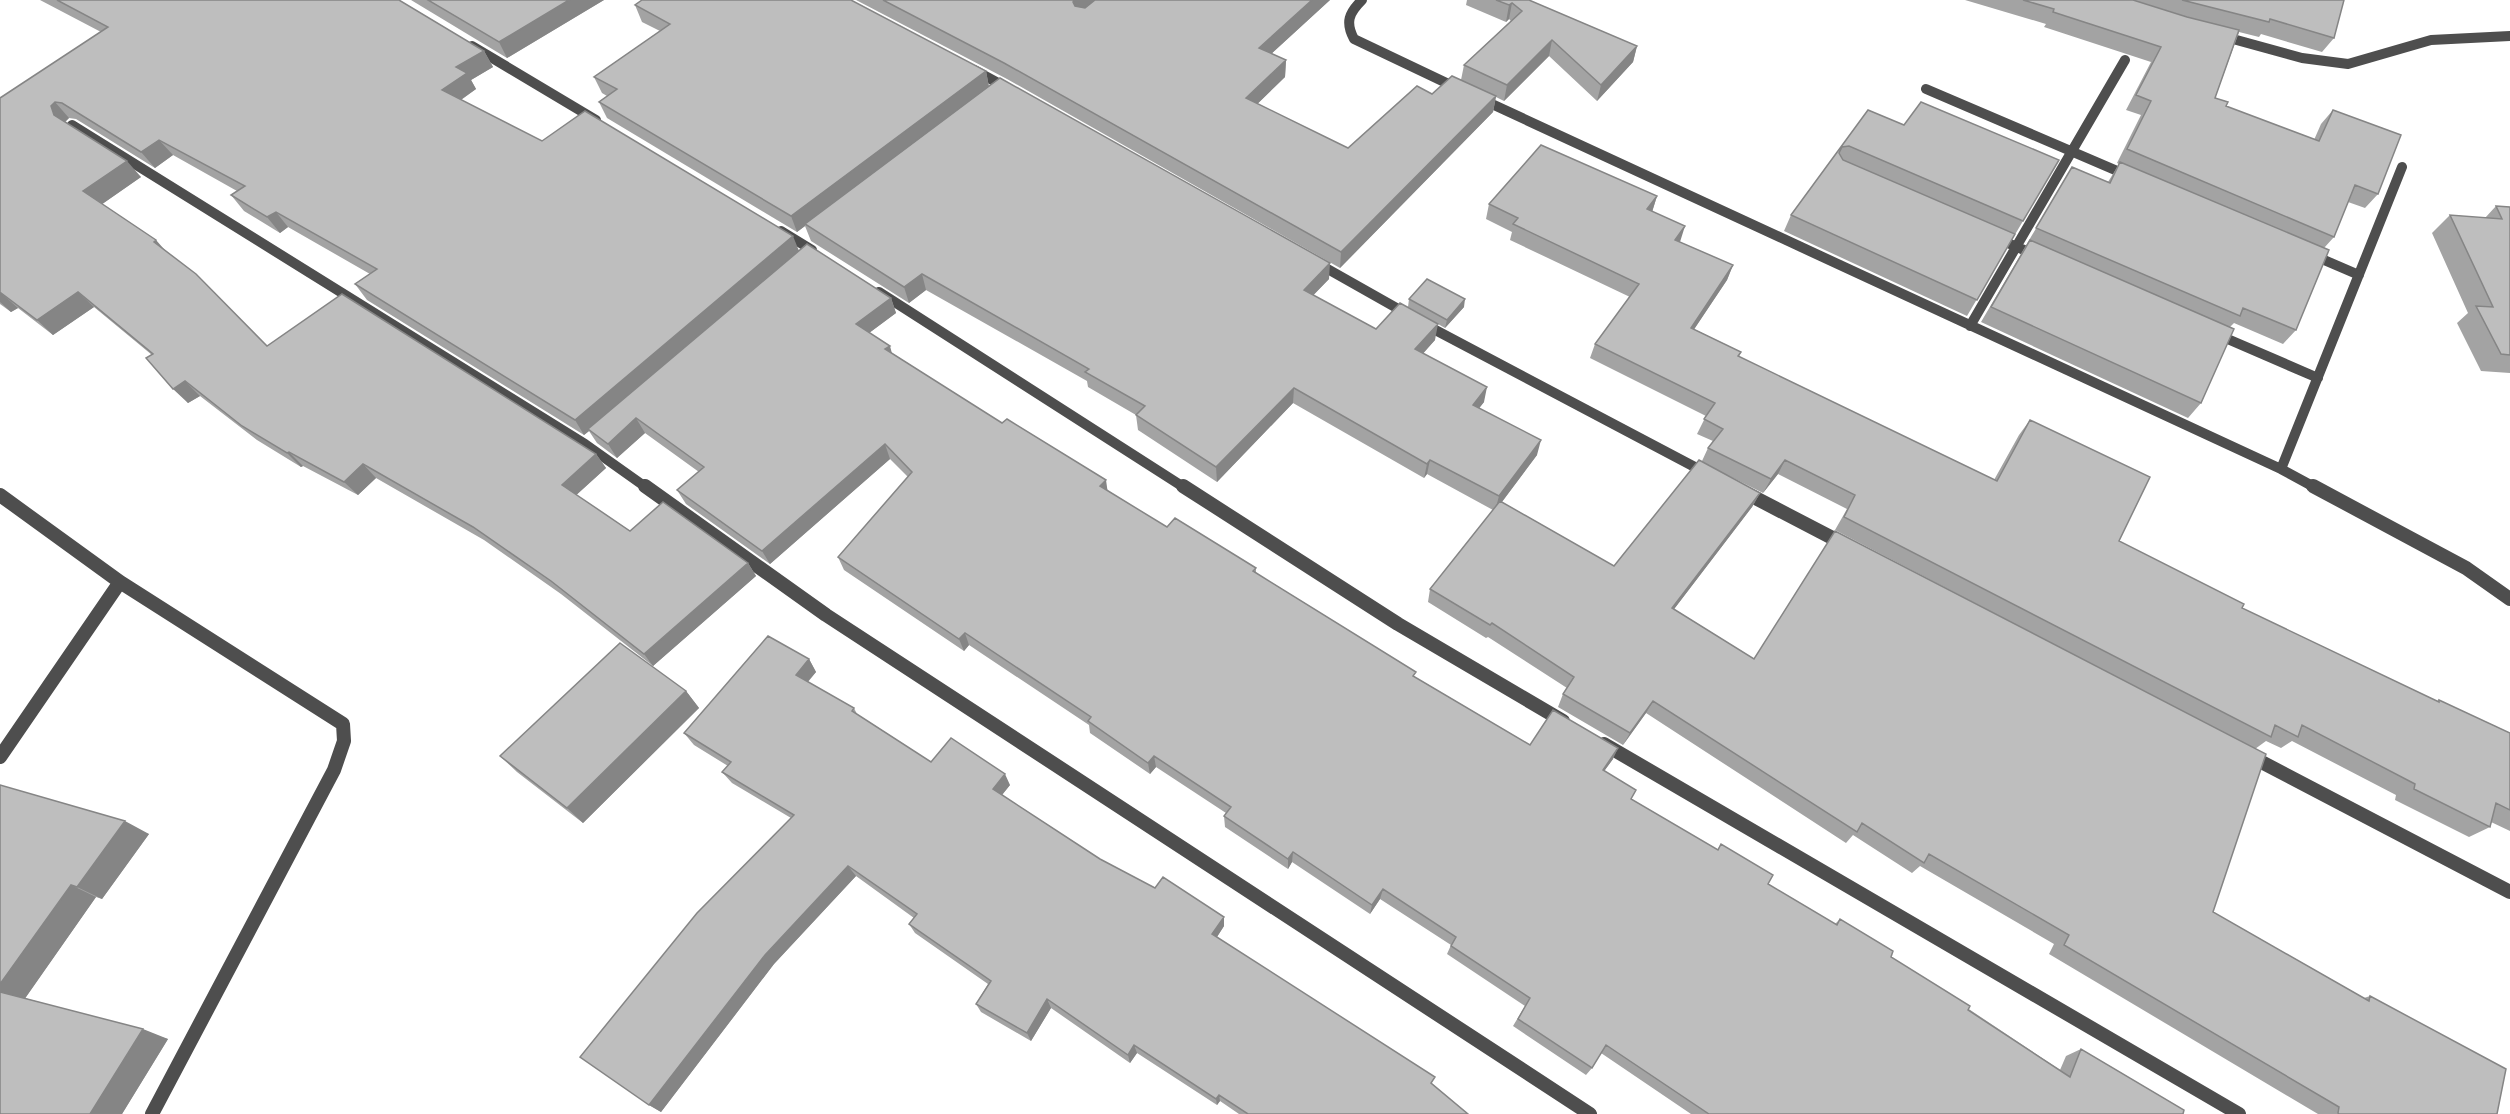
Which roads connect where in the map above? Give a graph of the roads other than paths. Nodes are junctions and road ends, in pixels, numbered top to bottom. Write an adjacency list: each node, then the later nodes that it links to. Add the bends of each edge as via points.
1 (1362, 0): 25 (street, via 1347,20 1348,30 1361,43)
2 (2213, 34): 3 (street, via 2338,64 2368,60 2401,46 2437,38)
3 (2510, 36)
4 (466, 42): 10 (street)
5 (2125, 60): 11 (street)
6 (962, 64): 8 (street, via 999,89)
7 (1926, 89): 11 (street)
8 (1024, 97)
9 (72, 125): 39 (street, via 590,440 826,615)
10 (607, 127)
11 (2071, 151): 13 (street); 18 (street)
12 (2402, 167): 23 (street)
13 (2135, 179)
14 (768, 223): 17 (street)
15 (1985, 233): 18 (street)
16 (807, 234): 17 (street)
17 (798, 241): 22 (street, via 817,253)
18 (2016, 246): 21 (street); 25 (street)
19 (2295, 248): 23 (street)
20 (1305, 256): 30 (street, via 1460,345)
21 (2049, 261)
22 (794, 265)
23 (2359, 275): 27 (street)
24 (862, 282): 33 (street, via 1398,624)
25 (1970, 326): 28 (street)
26 (2210, 331): 27 (street)
27 (2318, 378): 28 (street)
28 (2281, 469): 32 (street, via 2466,568)
29 (0, 495): 31 (street)
30 (1853, 549)
31 (120, 582): 36 (street); 38 (street, via 343,724 346,732 321,796)
32 (2510, 599)
33 (1572, 726)
34 (1593, 738): 40 (street)
35 (2234, 748): 37 (street)
36 (0, 757)
37 (2510, 892)
38 (152, 1114)
39 (1590, 1114)
40 (2239, 1114)

